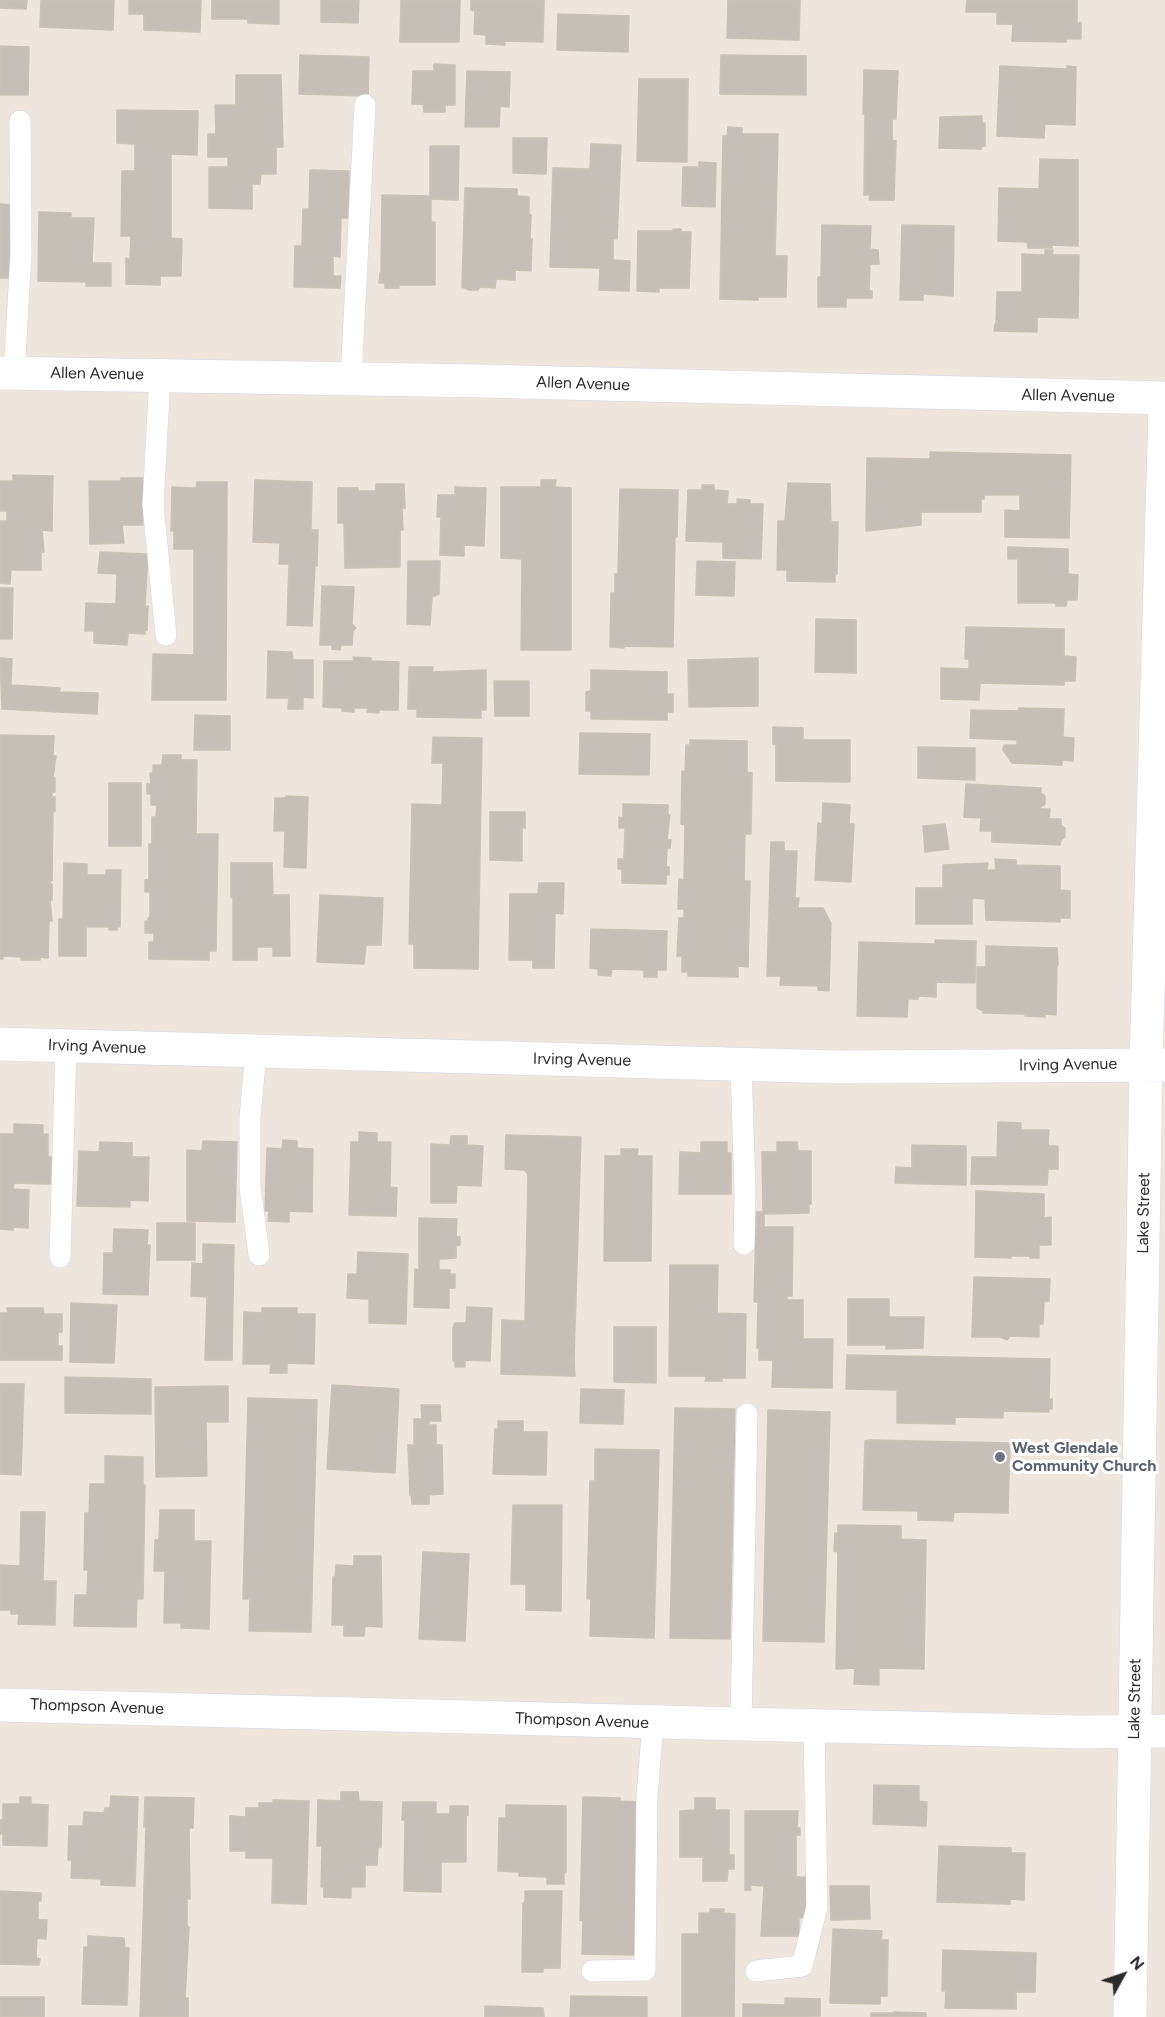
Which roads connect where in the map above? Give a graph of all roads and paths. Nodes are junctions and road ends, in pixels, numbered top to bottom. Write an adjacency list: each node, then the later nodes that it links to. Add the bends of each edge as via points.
1 (365, 105): 5 (lane)
2 (20, 121): 3 (lane, via 21,254)
3 (7, 373): 4 (street, Allen Avenue)
4 (160, 375): 5 (street, Allen Avenue); 8 (lane, via 153,505)
5 (351, 378): 6 (street, Allen Avenue)
6 (1165, 398)
7 (1165, 410): 13 (street, Lake Street)
8 (166, 635)
9 (0, 1044): 10 (street, Irving Avenue)
10 (66, 1046): 11 (street, Irving Avenue); 16 (lane)
11 (256, 1052): 12 (street, Irving Avenue); 15 (lane, via 250,1117 250,1187)
12 (741, 1064): 13 (street, Irving Avenue); 14 (lane)
13 (1156, 1064): 22 (street, Lake Street)
14 (744, 1244)
15 (259, 1255)
16 (60, 1257)
17 (747, 1413): 20 (lane)
18 (0, 1705): 19 (street, Thompson Avenue)
19 (653, 1722): 20 (street, Thompson Avenue); 23 (lane, via 647,1797 645,1970)
20 (741, 1724): 21 (street, Thompson Avenue)
21 (814, 1726): 22 (street, Thompson Avenue); 24 (lane, via 817,1907 802,1966)
22 (1150, 1731): 25 (street, Lake Street)
23 (592, 1971)
24 (756, 1971)
25 (1130, 2017)

